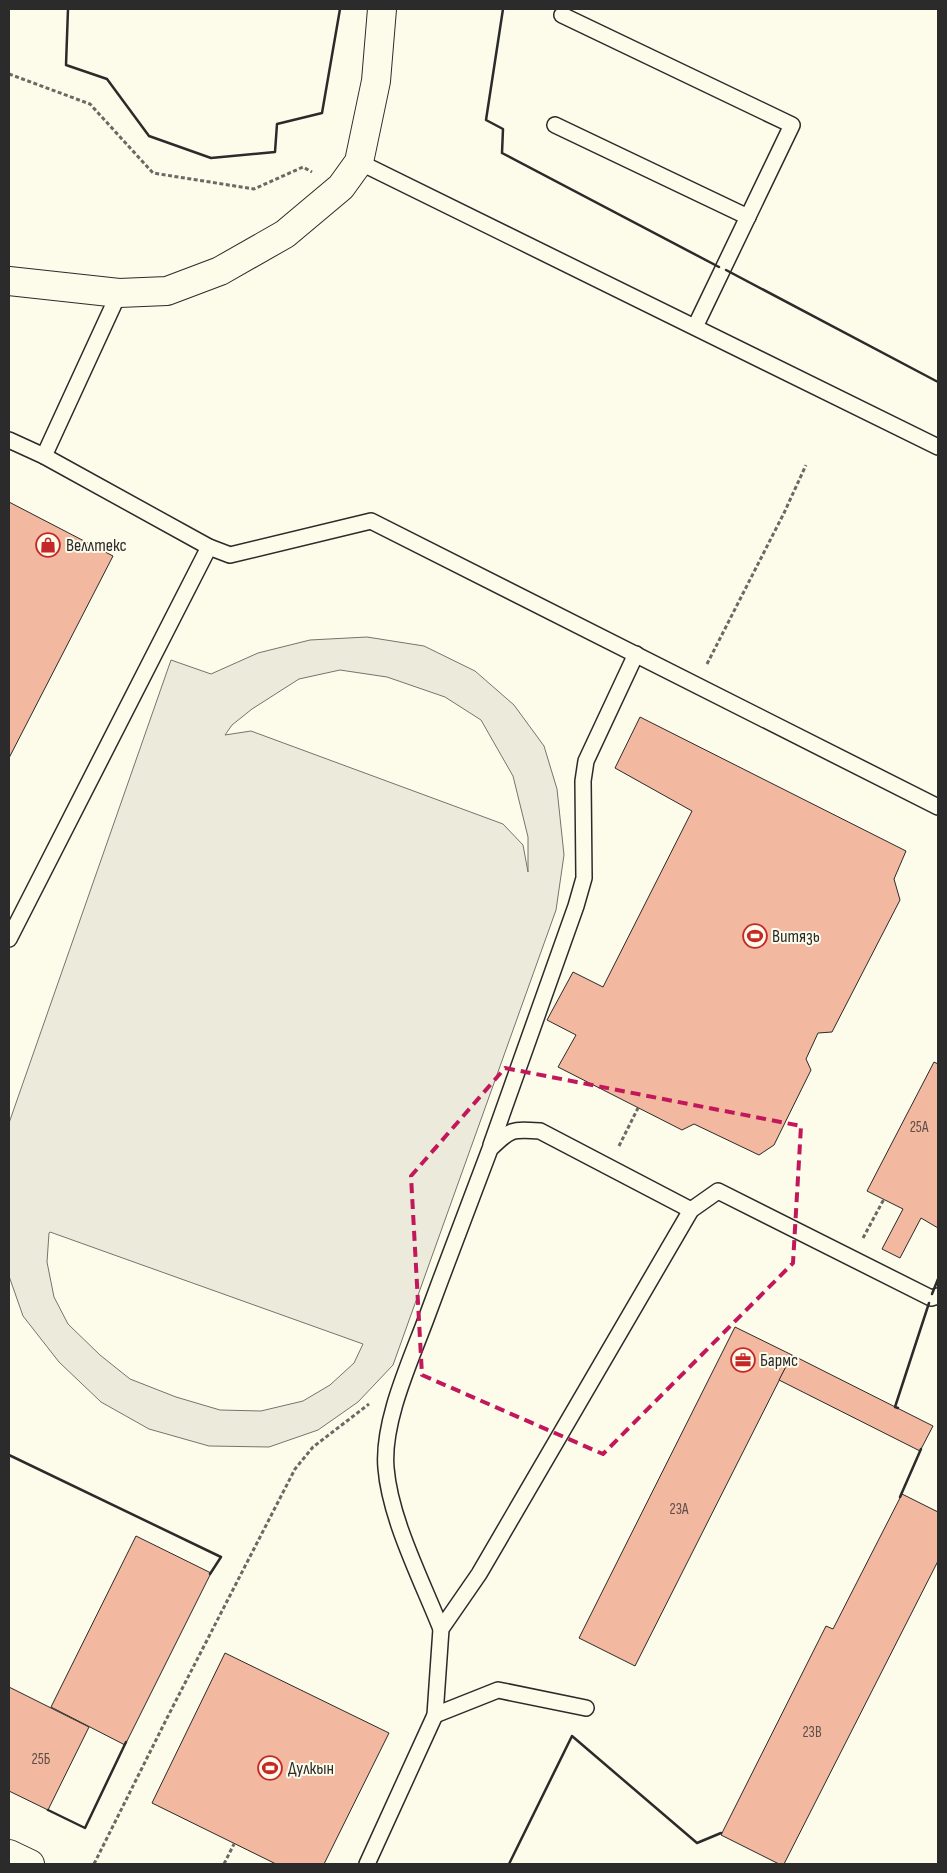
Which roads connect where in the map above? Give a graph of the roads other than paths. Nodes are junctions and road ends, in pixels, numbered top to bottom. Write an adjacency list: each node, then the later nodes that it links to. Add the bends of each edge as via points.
1 (382, 9): 4 (street, via 376,81)
2 (562, 15): 5 (lane, via 792,125)
3 (555, 124): 5 (lane)
4 (359, 162): 7 (street, via 341,187 285,234 220,271 167,291); 8 (lane)
5 (748, 217): 8 (lane)
6 (9, 281): 7 (street)
7 (119, 293): 11 (lane)
8 (696, 327): 10 (lane)
9 (9, 440): 11 (lane)
10 (938, 447)
11 (44, 456): 12 (lane)
12 (209, 547): 13 (lane, via 230,556 371,521); 15 (lane)
13 (636, 654): 14 (lane); 16 (lane, via 586,761 583,781 584,878)
14 (938, 807)
15 (9, 939)
16 (490, 1149): 17 (lane, via 506,1132 540,1131); 19 (lane, via 402,1382 386,1445 389,1490 400,1527)
17 (691, 1210): 18 (lane, via 718,1190 930,1298); 19 (lane, via 479,1574)
18 (938, 1296)
19 (441, 1629): 21 (lane)
20 (586, 1708): 21 (lane, via 498,1690)
21 (436, 1715): 24 (lane)
22 (9, 1854): 23 (street)
23 (30, 1864)
24 (367, 1864)

